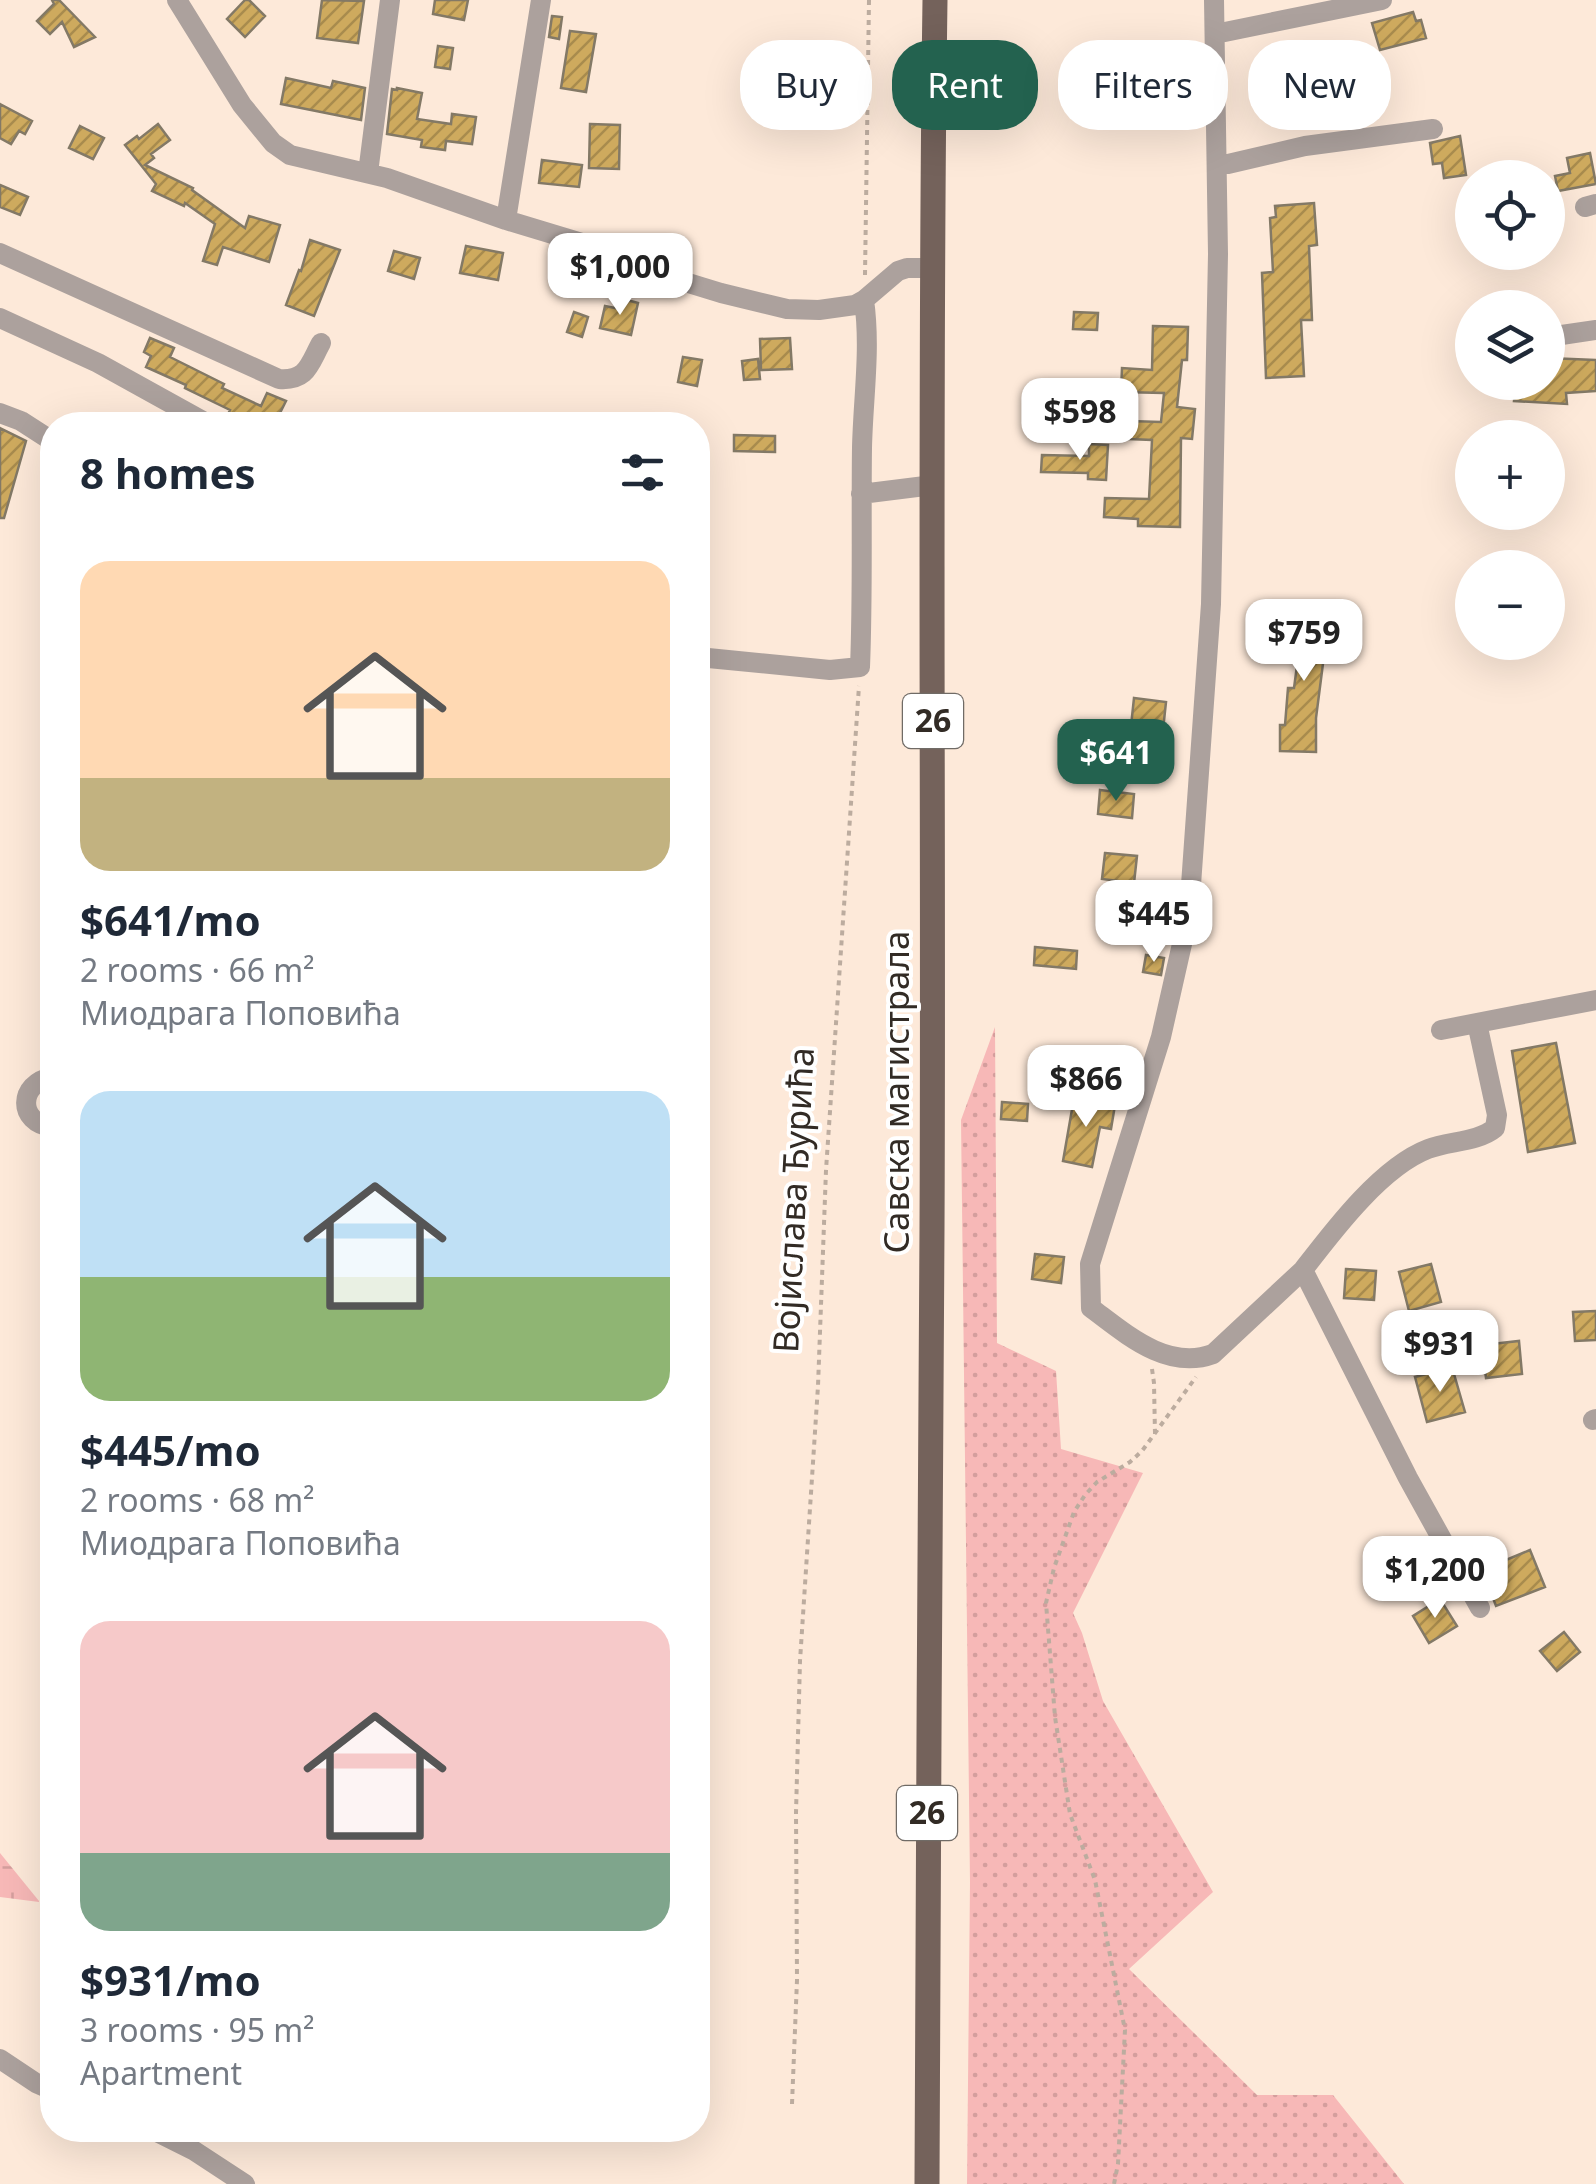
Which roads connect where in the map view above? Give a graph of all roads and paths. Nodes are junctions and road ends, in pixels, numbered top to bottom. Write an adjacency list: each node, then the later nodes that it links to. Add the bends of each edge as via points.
1 (177, 0): 11 (street, via 242,106 283,152)
2 (390, 0): 11 (street)
3 (541, 0): 12 (street)
4 (869, 0): 15 (path)
5 (935, 0): 14 (main road, Савска магистрала / 26)
6 (1214, 0): 8 (street)
7 (1382, 0): 8 (street)
8 (1215, 34): 10 (street)
9 (1433, 129): 10 (street)
10 (1218, 164): 33 (street, via 1210,604 1189,913 1161,1037 1090,1264 1092,1308)
11 (368, 173): 12 (street)
12 (506, 220): 15 (street, via 759,303 819,310)
13 (0, 253): 19 (street, via 278,379 304,374)
14 (933, 268): 15 (street, via 898,271); 23 (main road, Савска магистрала / 26)
15 (864, 300): 24 (street)
16 (0, 318): 20 (street)
17 (1596, 330): 18 (street)
18 (1565, 335)
19 (322, 343)
20 (187, 412)
21 (0, 413): 22 (street)
22 (40, 433)
23 (934, 486): 24 (street); 42 (main road, Савска магистрала / 26)
24 (861, 494): 26 (street)
25 (710, 658): 26 (street, via 830,670)
26 (860, 666): 39 (path, Војислава Ђурића, via 800,1661)
27 (1596, 1000): 28 (street)
28 (1478, 1023): 29 (street); 32 (street, via 1497,1115 1492,1132 1425,1150 1394,1170)
29 (1441, 1030)
30 (40, 1079): 31 (street, via 26,1098)
31 (40, 1124)
32 (1303, 1270): 34 (street); 36 (street)
33 (1148, 1349): 34 (street, via 1186,1358); 35 (path)
34 (1213, 1354): 35 (path)
35 (1155, 1434): 43 (path, via 1084,1495 1046,1603 1070,1814 1094,1880 1125,2030)
36 (1480, 1608)
37 (0, 2059): 38 (street)
38 (40, 2085)
39 (792, 2104)
40 (177, 2142): 41 (street)
41 (245, 2184)
42 (926, 2184)
43 (1114, 2184)

